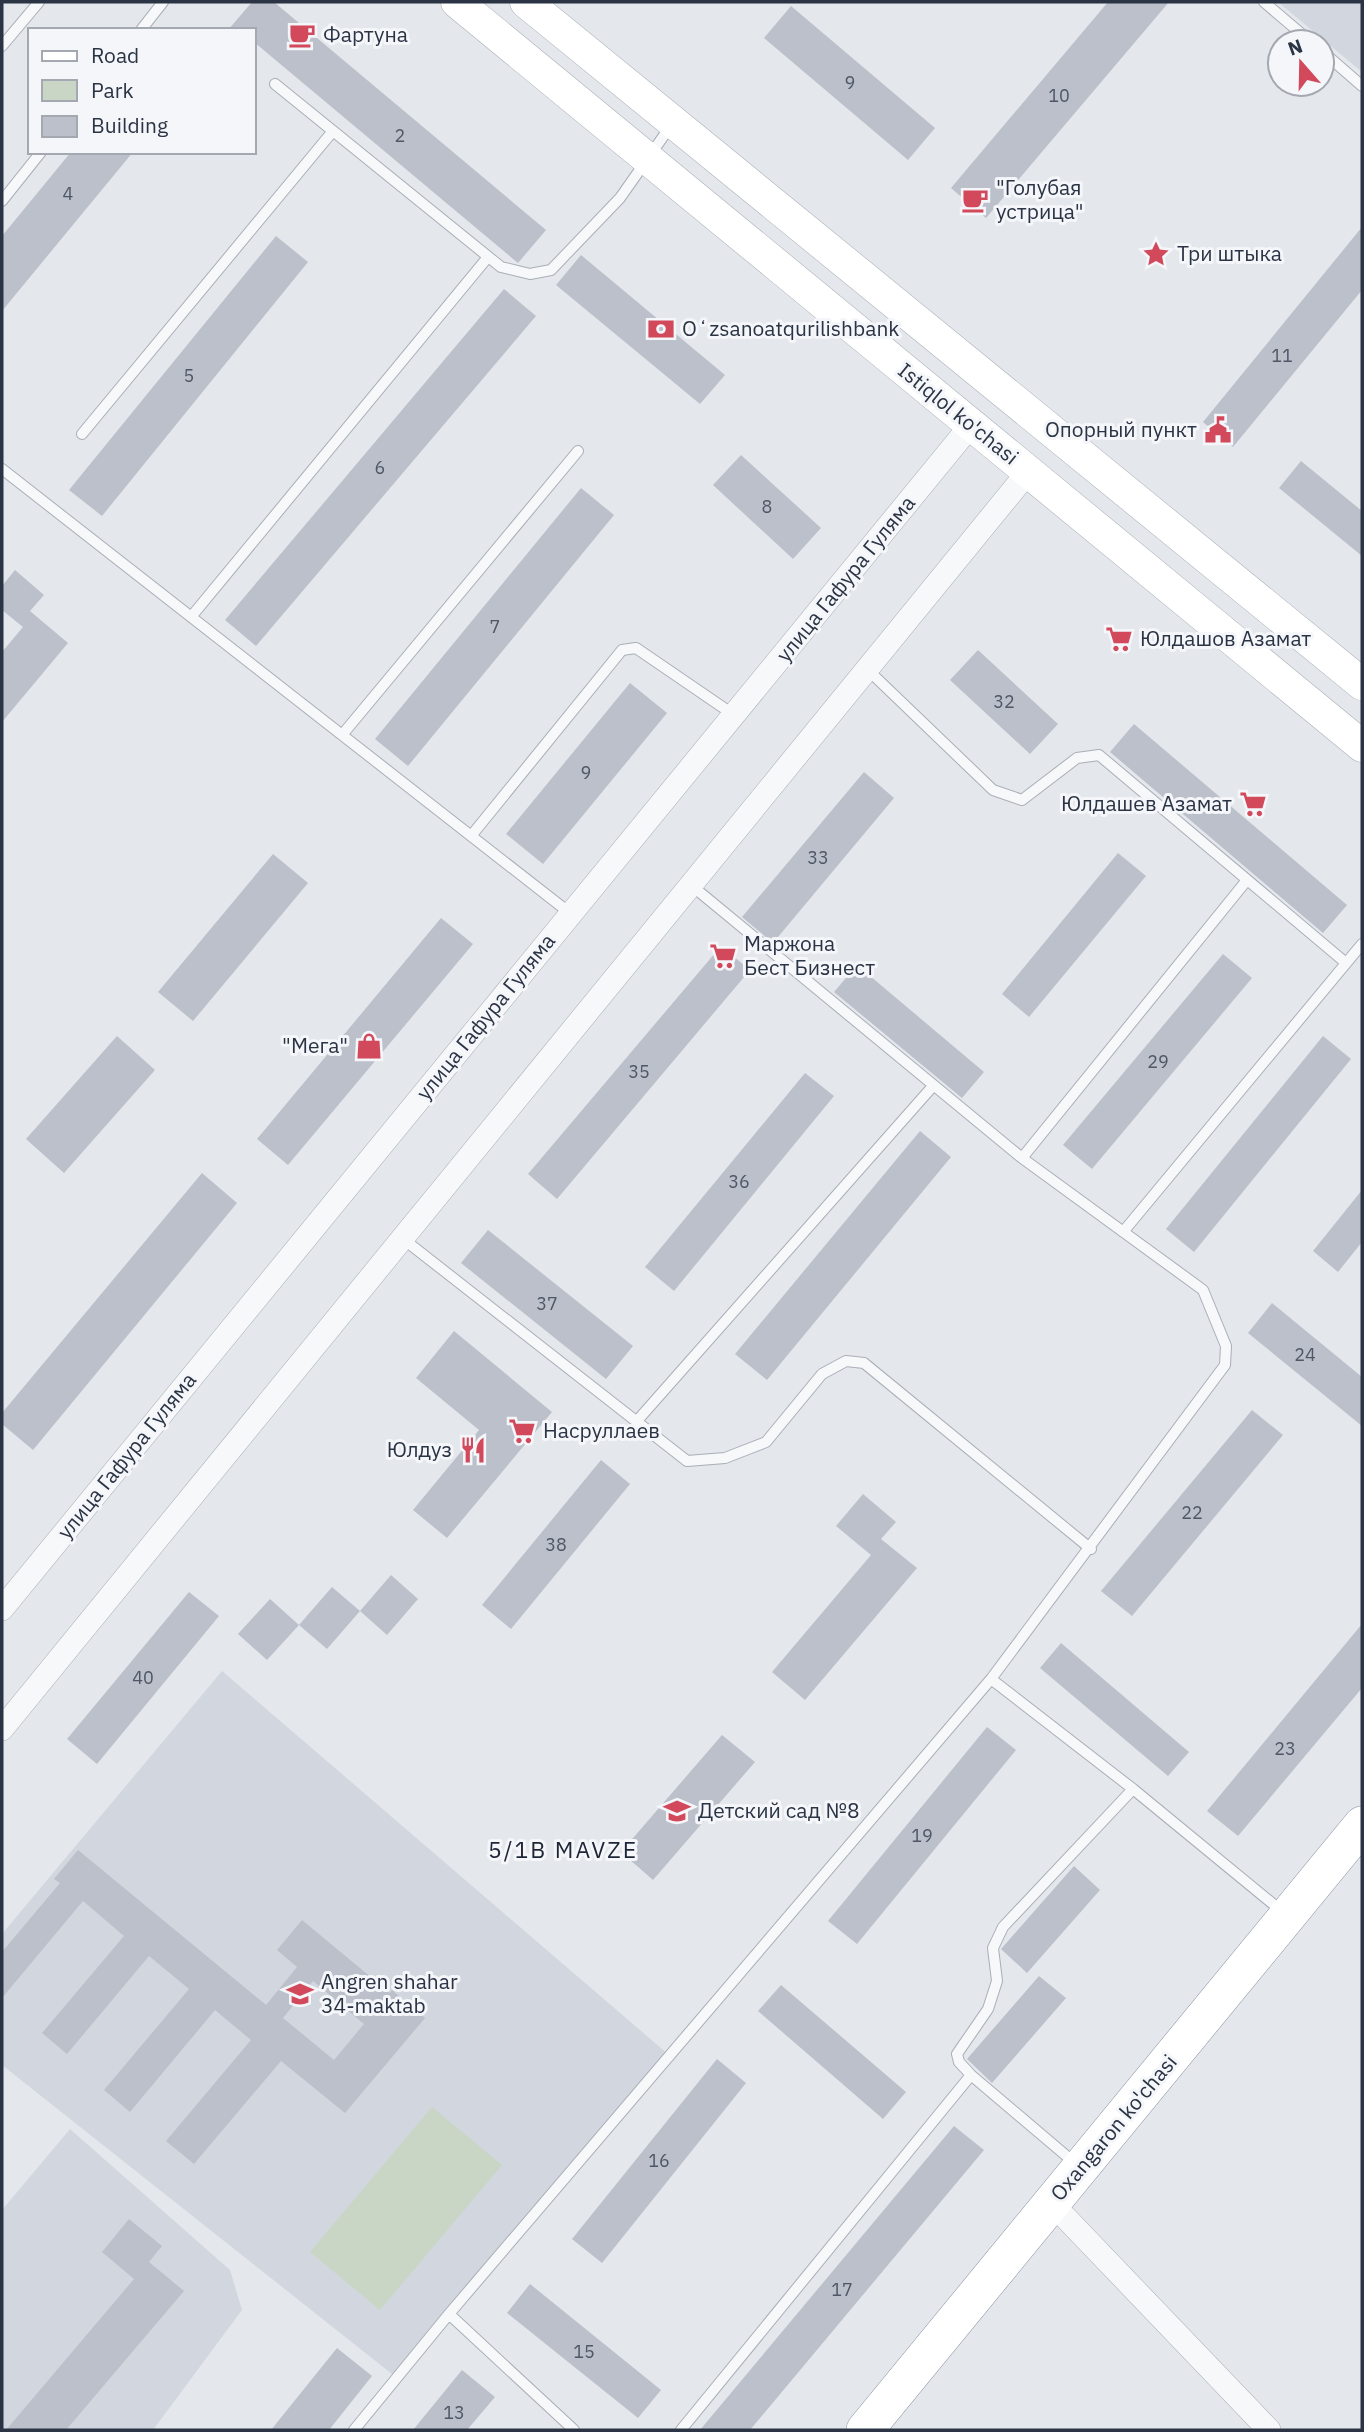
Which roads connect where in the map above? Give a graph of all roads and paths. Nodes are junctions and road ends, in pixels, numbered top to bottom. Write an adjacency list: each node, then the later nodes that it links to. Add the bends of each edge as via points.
1 (38, 2): 8 (lane)
2 (163, 2): 6 (lane)
3 (457, 2): 15 (main road, Istiqlol ko'chasi)
4 (526, 2): 12 (main road)
5 (1265, 2): 7 (lane)
6 (143, 28)
7 (1295, 28)
8 (2, 46)
9 (1336, 63): 11 (lane)
10 (275, 84): 13 (lane)
11 (1362, 86)
12 (673, 122): 15 (lane); 23 (main road)
13 (333, 131): 17 (lane); 19 (lane)
14 (39, 154): 16 (lane)
15 (647, 158): 17 (lane, via 620,198 551,270 530,274 501,267); 18 (main road, Istiqlol ko'chasi)
16 (2, 201)
17 (488, 257): 25 (lane)
18 (971, 425): 22 (main road, Istiqlol ko'chasi); 28 (street, улица Гафура Гуляма)
19 (82, 434)
20 (578, 451): 29 (lane)
21 (2, 469): 25 (lane)
22 (1028, 472): 24 (main road, Istiqlol ko'chasi); 26 (street)
23 (1161, 520): 24 (main road); 27 (main road)
24 (1131, 555): 30 (main road, Istiqlol ko'chasi)
25 (191, 617): 29 (lane)
26 (867, 669): 32 (lane, via 993,790 1022,800 1077,758 1099,755); 33 (street)
27 (1362, 684)
28 (734, 715): 31 (lane, via 636,648 621,650); 34 (street, улица Гафура Гуляма)
29 (342, 735): 31 (lane)
30 (1362, 746)
31 (471, 836): 34 (lane)
32 (1247, 880): 36 (lane); 38 (lane)
33 (691, 885): 37 (lane); 40 (street)
34 (571, 914): 43 (street, улица Гафура Гуляма)
35 (1362, 944): 36 (lane)
36 (1346, 963): 39 (lane)
37 (933, 1086): 38 (lane); 41 (lane)
38 (1022, 1158): 39 (lane)
39 (1124, 1232): 42 (lane, via 1203,1290 1226,1346 1225,1365)
40 (402, 1238): 41 (lane); 45 (street)
41 (636, 1422): 42 (lane, via 687,1461 725,1458 766,1442 822,1374 846,1361 864,1363)
42 (1091, 1549): 44 (lane)
43 (2, 1609)
44 (991, 1679): 46 (lane); 53 (lane)
45 (2, 1729)
46 (1133, 1789): 49 (lane); 50 (lane, via 1003,1927 993,1948 997,1981 988,2009 957,2054)
47 (1362, 1825): 49 (highway, Oxangaron ko'chasi)
48 (1362, 1856): 49 (highway, Oxangaron ko'chasi)
49 (1296, 1923): 51 (highway, Oxangaron ko'chasi); 52 (highway, Oxangaron ko'chasi)
50 (971, 2075): 51 (lane); 56 (lane)
51 (1080, 2168): 52 (highway, Oxangaron ko'chasi)
52 (1058, 2210): 57 (highway, Oxangaron ko'chasi); 58 (highway, Oxangaron ko'chasi); 59 (street)
53 (449, 2314): 54 (lane); 55 (lane)
54 (354, 2430)
55 (574, 2430)
56 (681, 2430)
57 (865, 2430)
58 (889, 2430)
59 (1269, 2430)

